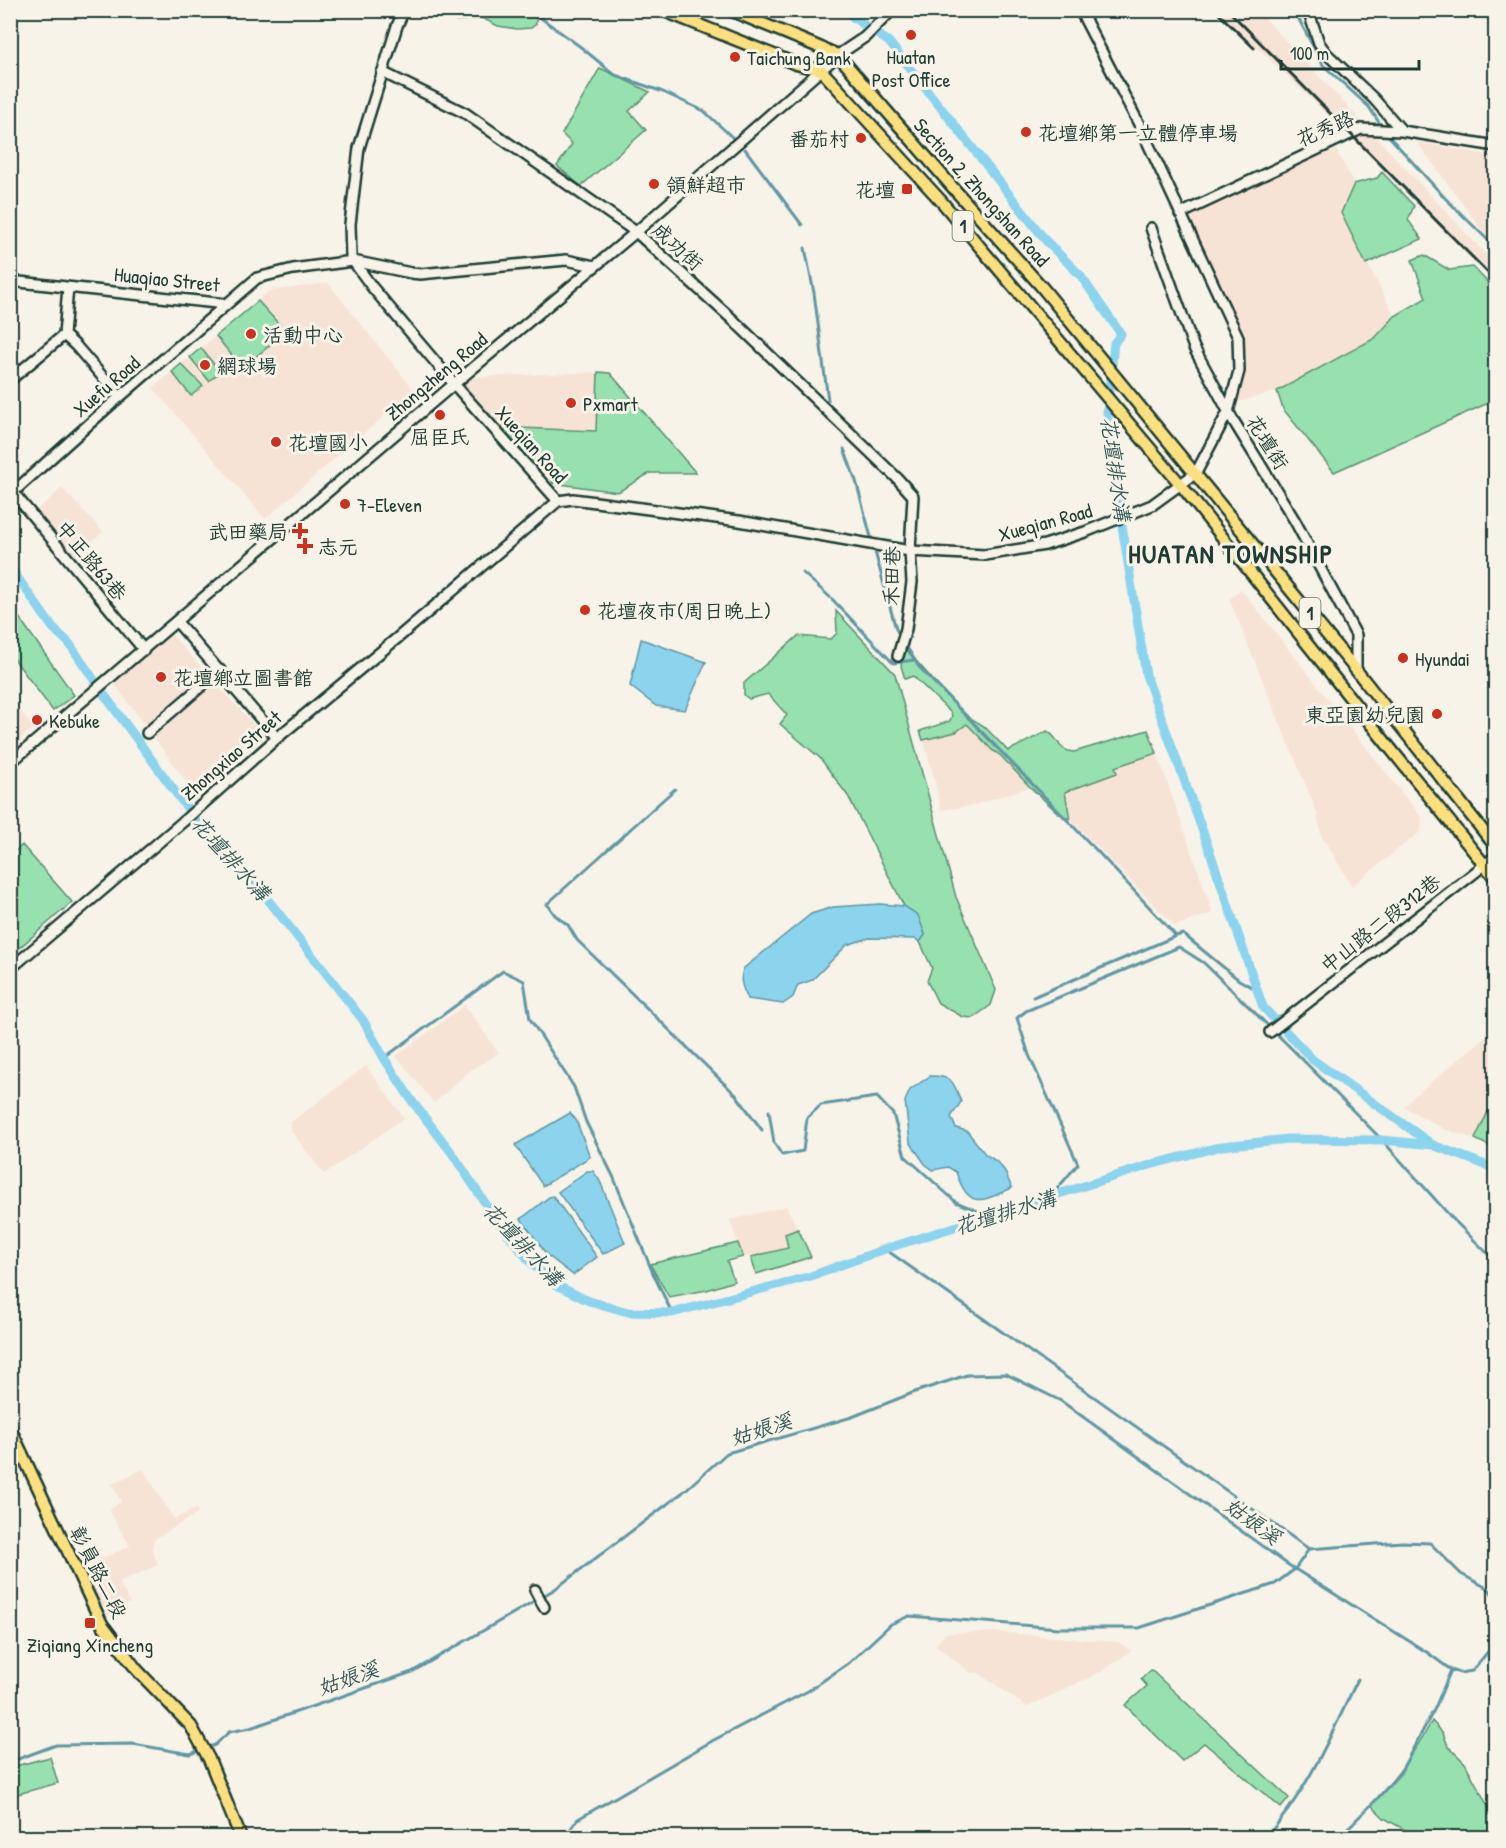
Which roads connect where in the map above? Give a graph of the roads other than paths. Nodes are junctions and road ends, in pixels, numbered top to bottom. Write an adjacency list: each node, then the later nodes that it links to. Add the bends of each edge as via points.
1 (404, 10): 10 (street)
2 (662, 10): 9 (main road, via 796,64)
3 (730, 10): 8 (main road, 1)
4 (892, 10): 7 (street)
5 (1080, 10): 13 (street)
6 (1308, 10): 11 (street, via 1326,53)
7 (881, 14): 8 (street, via 876,27)
8 (838, 55): 9 (street); 26 (main road, Section 2, Zhongshan Road / 1, via 1041,286)
9 (821, 70): 15 (street, Zhongzheng Road); 27 (main road, Section 2, Zhongshan Road / 1, via 935,193)
10 (382, 72): 15 (street, 成功街, via 465,113); 16 (street, via 358,148 350,224)
11 (1402, 131): 12 (street, 花秀路); 13 (street, 花秀路, via 1362,129)
12 (1496, 146)
13 (1180, 214): 25 (street, via 1238,337 1239,371)
14 (1151, 228): 25 (street, 花壇街, via 1194,348)
15 (636, 232): 17 (street, Zhongzheng Road); 29 (street, 成功街)
16 (353, 261): 17 (street, Huaqiao Street, via 411,273 566,260); 20 (street, Huaqiao Street, via 257,278); 23 (street, Xueqian Road)
17 (595, 266): 23 (street, Zhongzheng Road)
18 (10, 281): 19 (street, Huaqiao Street)
19 (69, 287): 20 (street, Huaqiao Street); 21 (street)
20 (226, 304): 24 (street, Xuefu Road)
21 (64, 334): 22 (street); 24 (street)
22 (11, 380)
23 (454, 384): 30 (street, Xueqian Road); 32 (street, Zhongzheng Road)
24 (120, 397): 28 (street, Xuefu Road)
25 (1228, 412): 26 (street); 36 (street, 花壇街, via 1295,521 1356,635)
26 (1196, 473): 27 (street); 36 (main road, 1)
27 (1182, 485): 31 (street, Xueqian Road, via 1130,514 1045,545 985,555); 41 (main road, 1, via 1378,734)
28 (11, 493): 33 (street, 中正路63巷)
29 (913, 496): 31 (street, 禾田巷)
30 (558, 501): 31 (street, Xueqian Road, via 573,499 739,521); 38 (street, Zhongxiao Street)
31 (909, 551): 34 (street, 禾田巷, via 912,582)
32 (177, 622): 33 (street, Zhongzheng Road); 35 (street)
33 (144, 650): 39 (street, Zhongzheng Road)
34 (898, 656)
35 (220, 670): 37 (street); 38 (street)
36 (1356, 670): 40 (main road, 1)
37 (147, 733)
38 (277, 738): 43 (street, Zhongxiao Street)
39 (10, 763)
40 (1496, 847)
41 (1491, 860): 42 (main road, 1); 44 (street, 中山路二段312巷)
42 (1496, 879)
43 (10, 969)
44 (1270, 1032)
45 (10, 1428): 48 (main road, 彰員路二段, via 102,1624 137,1671 190,1726 209,1759)
46 (535, 1590): 47 (street)
47 (544, 1607)
48 (241, 1838)

